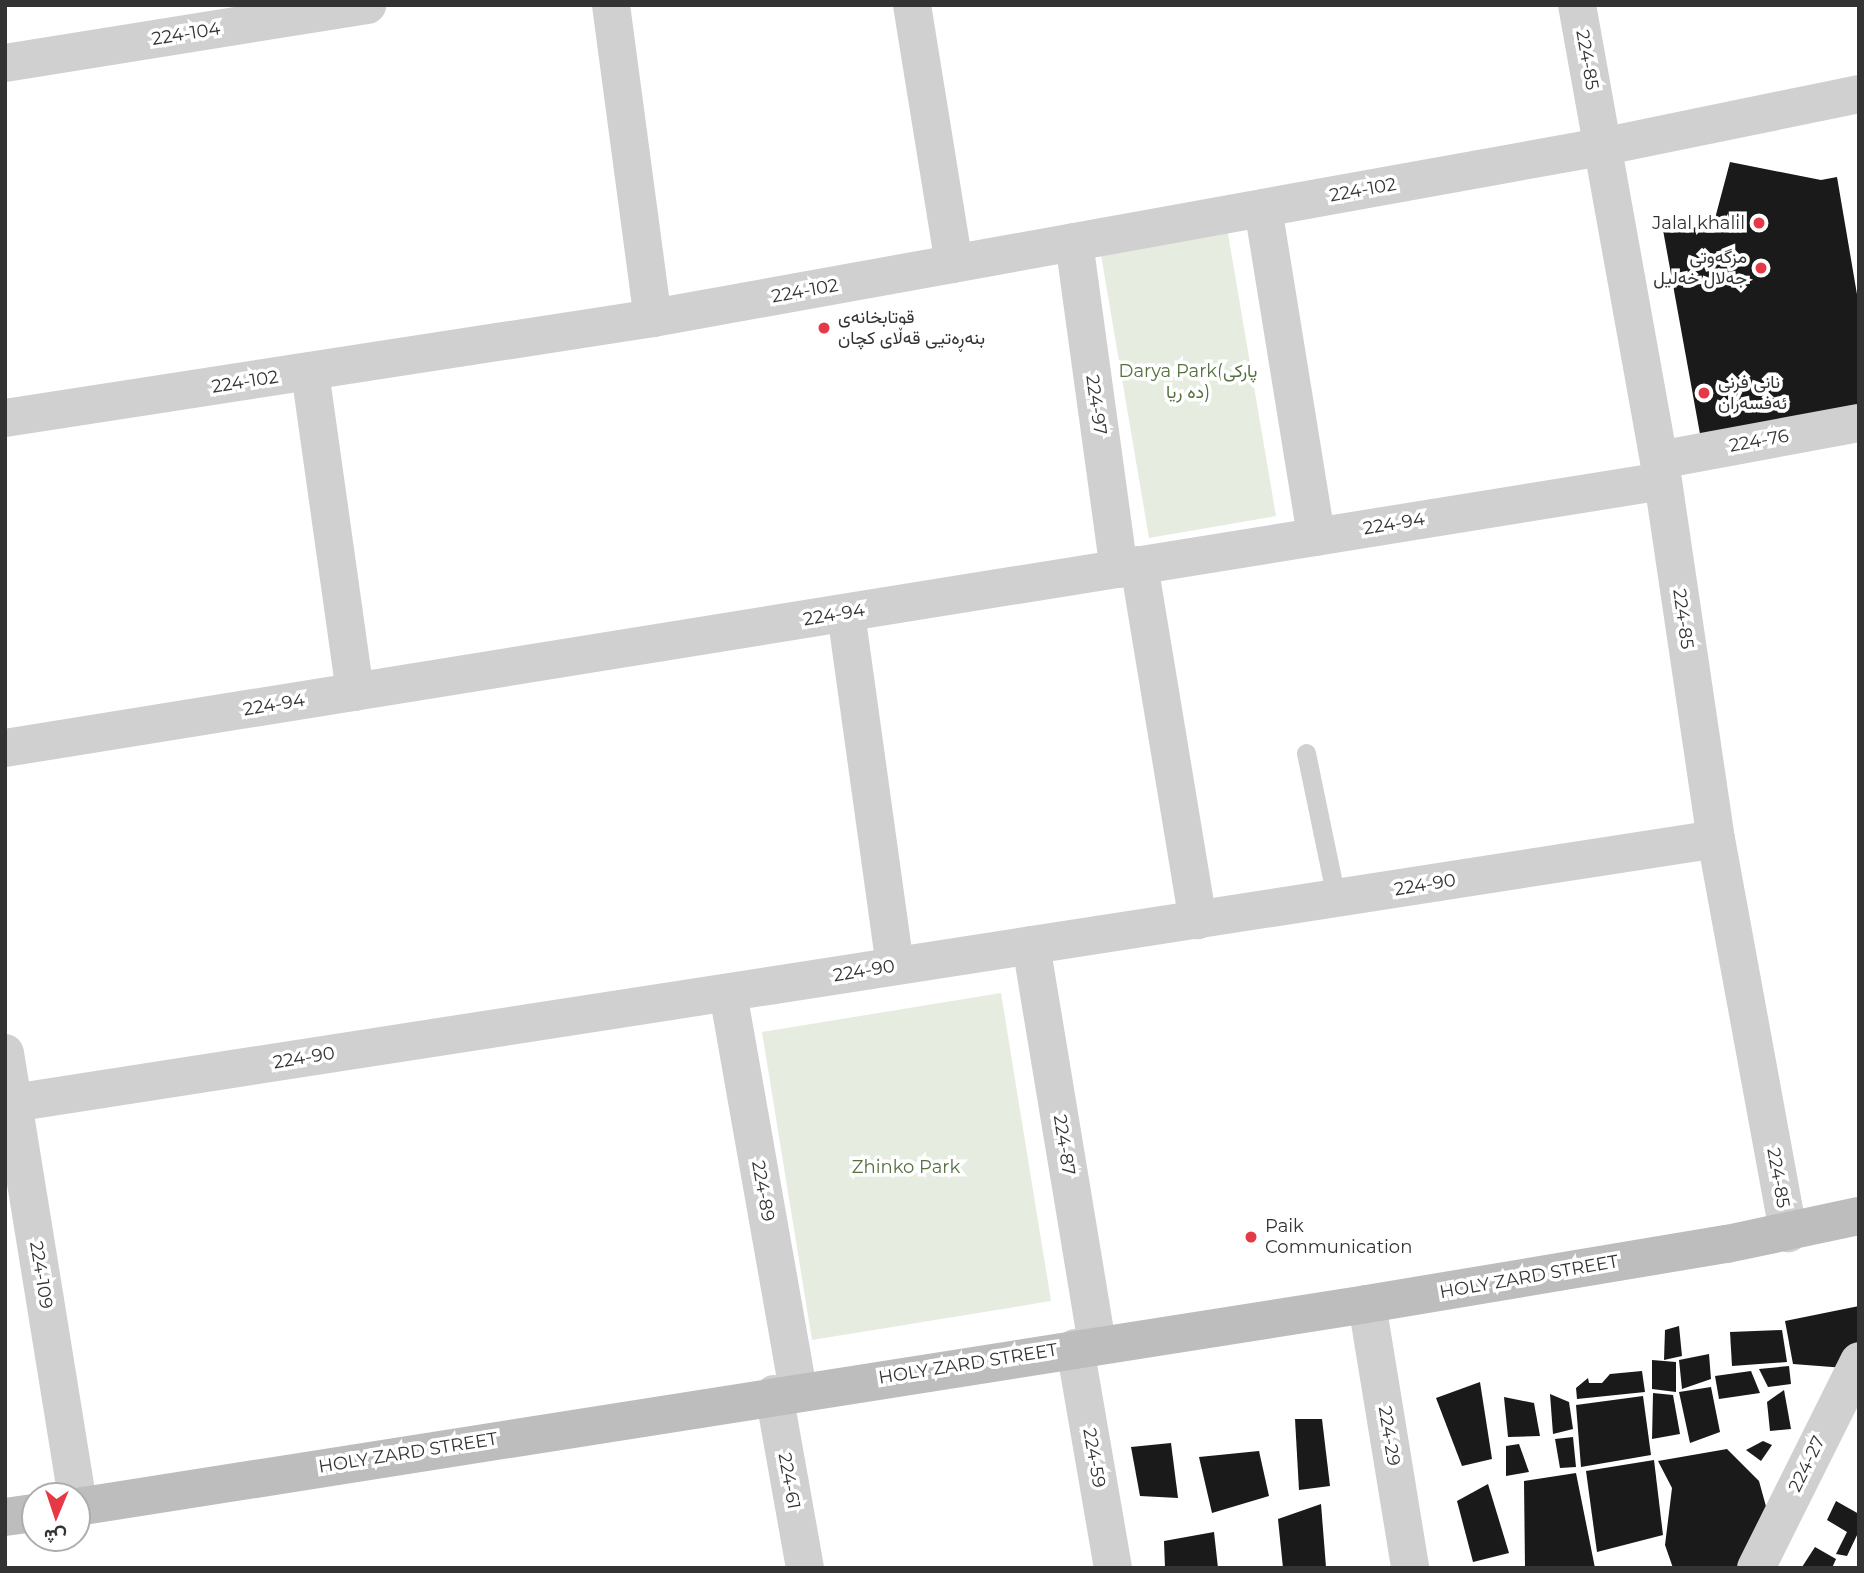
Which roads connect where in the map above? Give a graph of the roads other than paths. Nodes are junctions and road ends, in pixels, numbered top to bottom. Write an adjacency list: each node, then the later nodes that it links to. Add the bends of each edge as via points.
1 (367, 5): 5 (street, 224-104)
2 (611, 5): 11 (street)
3 (912, 5): 10 (street)
4 (1577, 5): 7 (street, 224-85)
5 (5, 63)
6 (1859, 94): 7 (street, 224-102)
7 (1601, 147): 8 (street, 224-102); 15 (street, 224-85)
8 (1263, 208): 9 (street, 224-102); 16 (street)
9 (1074, 242): 10 (street, 224-102); 17 (street, 224-97)
10 (954, 264): 11 (street, 224-102)
11 (653, 318): 12 (street, 224-102)
12 (310, 372): 13 (street, 224-102); 19 (street)
13 (5, 418)
14 (1859, 423): 15 (street, 224-76)
15 (1661, 470): 16 (street, 224-94); 22 (street, 224-85)
16 (1315, 537): 17 (street, 224-94)
17 (1129, 567): 18 (street, 224-94); 24 (street, 224-97)
18 (846, 613): 19 (street, 224-94); 26 (street)
19 (355, 692): 20 (street, 224-94)
20 (5, 748)
21 (1306, 752): 23 (lane)
22 (1716, 839): 23 (street, 224-90); 32 (street, 224-85)
23 (1336, 898): 24 (street, 224-90)
24 (1198, 920): 25 (street, 224-90)
25 (1031, 945): 26 (street, 224-90); 34 (street, 224-87)
26 (895, 967): 27 (street, 224-90)
27 (727, 993): 29 (street, 224-90); 36 (street, 224-89)
28 (5, 1053): 29 (street, 224-109)
29 (13, 1103): 30 (street, 224-109)
30 (13, 1147): 37 (street, 224-109)
31 (1859, 1216): 32 (street, HOLY ZARD STREET)
32 (1788, 1233): 33 (street, HOLY ZARD STREET)
33 (1367, 1304): 34 (street, HOLY ZARD STREET); 41 (street, 224-29)
34 (1086, 1346): 36 (street, HOLY ZARD STREET); 40 (street, 224-59)
35 (1859, 1361): 42 (street, 224-27)
36 (786, 1392): 38 (street, HOLY ZARD STREET); 39 (street, 224-61)
37 (73, 1482)
38 (91, 1500)
39 (805, 1568)
40 (1113, 1568)
41 (1410, 1568)
42 (1756, 1568)

